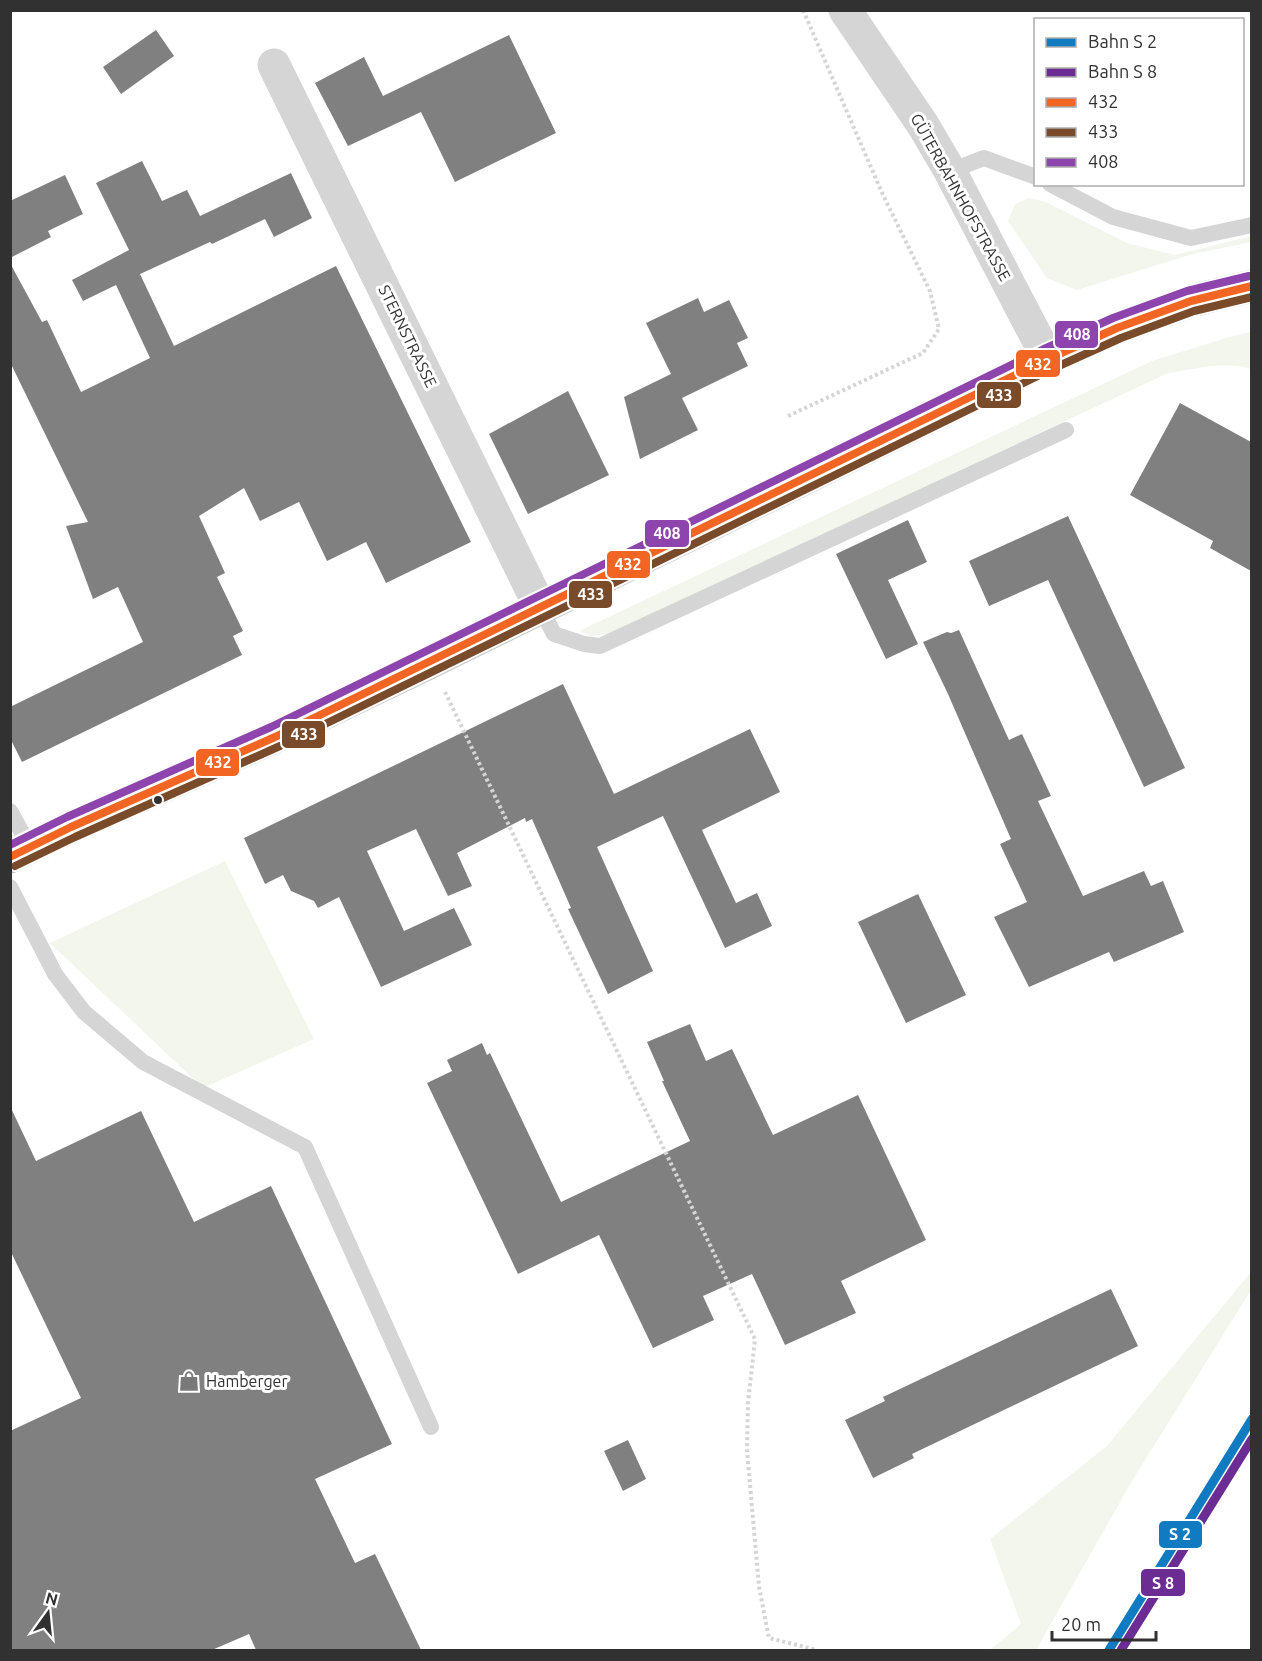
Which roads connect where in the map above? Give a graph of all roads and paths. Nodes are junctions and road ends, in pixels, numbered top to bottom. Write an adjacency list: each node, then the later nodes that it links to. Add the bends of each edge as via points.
1 (803, 10): 10 (path, via 883,195 930,291 939,329 923,353)
2 (845, 10): 4 (street, GÜTERBAHNHOFSTRASSE)
3 (274, 65): 12 (street, STERNSTRASSE)
4 (950, 171): 5 (lane, via 984,158); 9 (street, GÜTERBAHNHOFSTRASSE)
5 (1034, 177)
6 (1054, 186): 7 (lane, via 1113,217 1191,238)
7 (1251, 225)
8 (1251, 286): 9 (main road, via 1181,304)
9 (1048, 359): 12 (main road)
10 (788, 416)
11 (1066, 430): 12 (lane, via 600,646 554,634)
12 (540, 607): 13 (main road)
13 (428, 664): 15 (main road); 18 (path, via 755,1339 747,1450 759,1587 769,1638)
14 (10, 811): 15 (lane)
15 (20, 852)
16 (10, 887): 17 (lane, via 55,974 84,1012 143,1062 305,1147)
17 (431, 1426)
18 (817, 1650)

